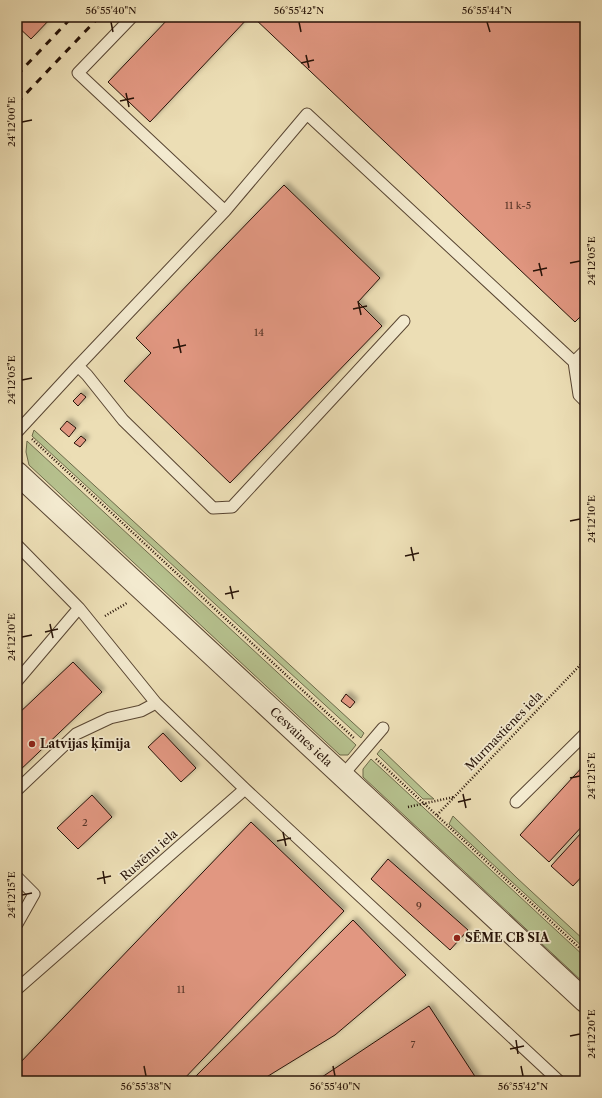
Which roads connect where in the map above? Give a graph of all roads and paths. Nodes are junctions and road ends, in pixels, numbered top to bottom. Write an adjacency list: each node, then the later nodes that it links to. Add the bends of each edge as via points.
1 (132, 17): 2 (lane, via 78,73)
2 (225, 211): 5 (lane, via 307,114); 6 (lane)
3 (404, 321): 6 (lane, via 232,507 213,508 123,420)
4 (585, 351): 5 (lane)
5 (574, 362): 7 (lane, via 579,395)
6 (78, 366): 8 (lane)
7 (585, 401)
8 (19, 431): 19 (path)
9 (17, 473): 21 (street, Cesvaines iela)
10 (17, 545): 12 (lane)
11 (125, 605): 13 (path)
12 (79, 608): 13 (lane); 15 (lane)
13 (91, 625): 16 (lane)
14 (585, 660): 24 (path, Murmastienes iela)
15 (17, 681)
16 (156, 702): 22 (lane); 23 (lane, via 142,711 110,718 76,734)
17 (383, 728): 21 (lane)
18 (585, 734): 25 (lane)
19 (358, 742)
20 (374, 756): 26 (path)
21 (342, 776): 27 (street, Cesvaines iela)
22 (244, 789): 32 (lane, Rustēnu iela); 34 (lane)
23 (17, 790)
24 (454, 797): 26 (path); 28 (path, Murmastienes iela)
25 (516, 802)
26 (425, 804): 27 (path); 28 (path)
27 (383, 814): 33 (street, Cesvaines iela)
28 (437, 815): 31 (path)
29 (17, 877): 30 (lane, via 34,894)
30 (17, 924)
31 (585, 953)
32 (17, 989)
33 (585, 1001)
34 (559, 1081)

